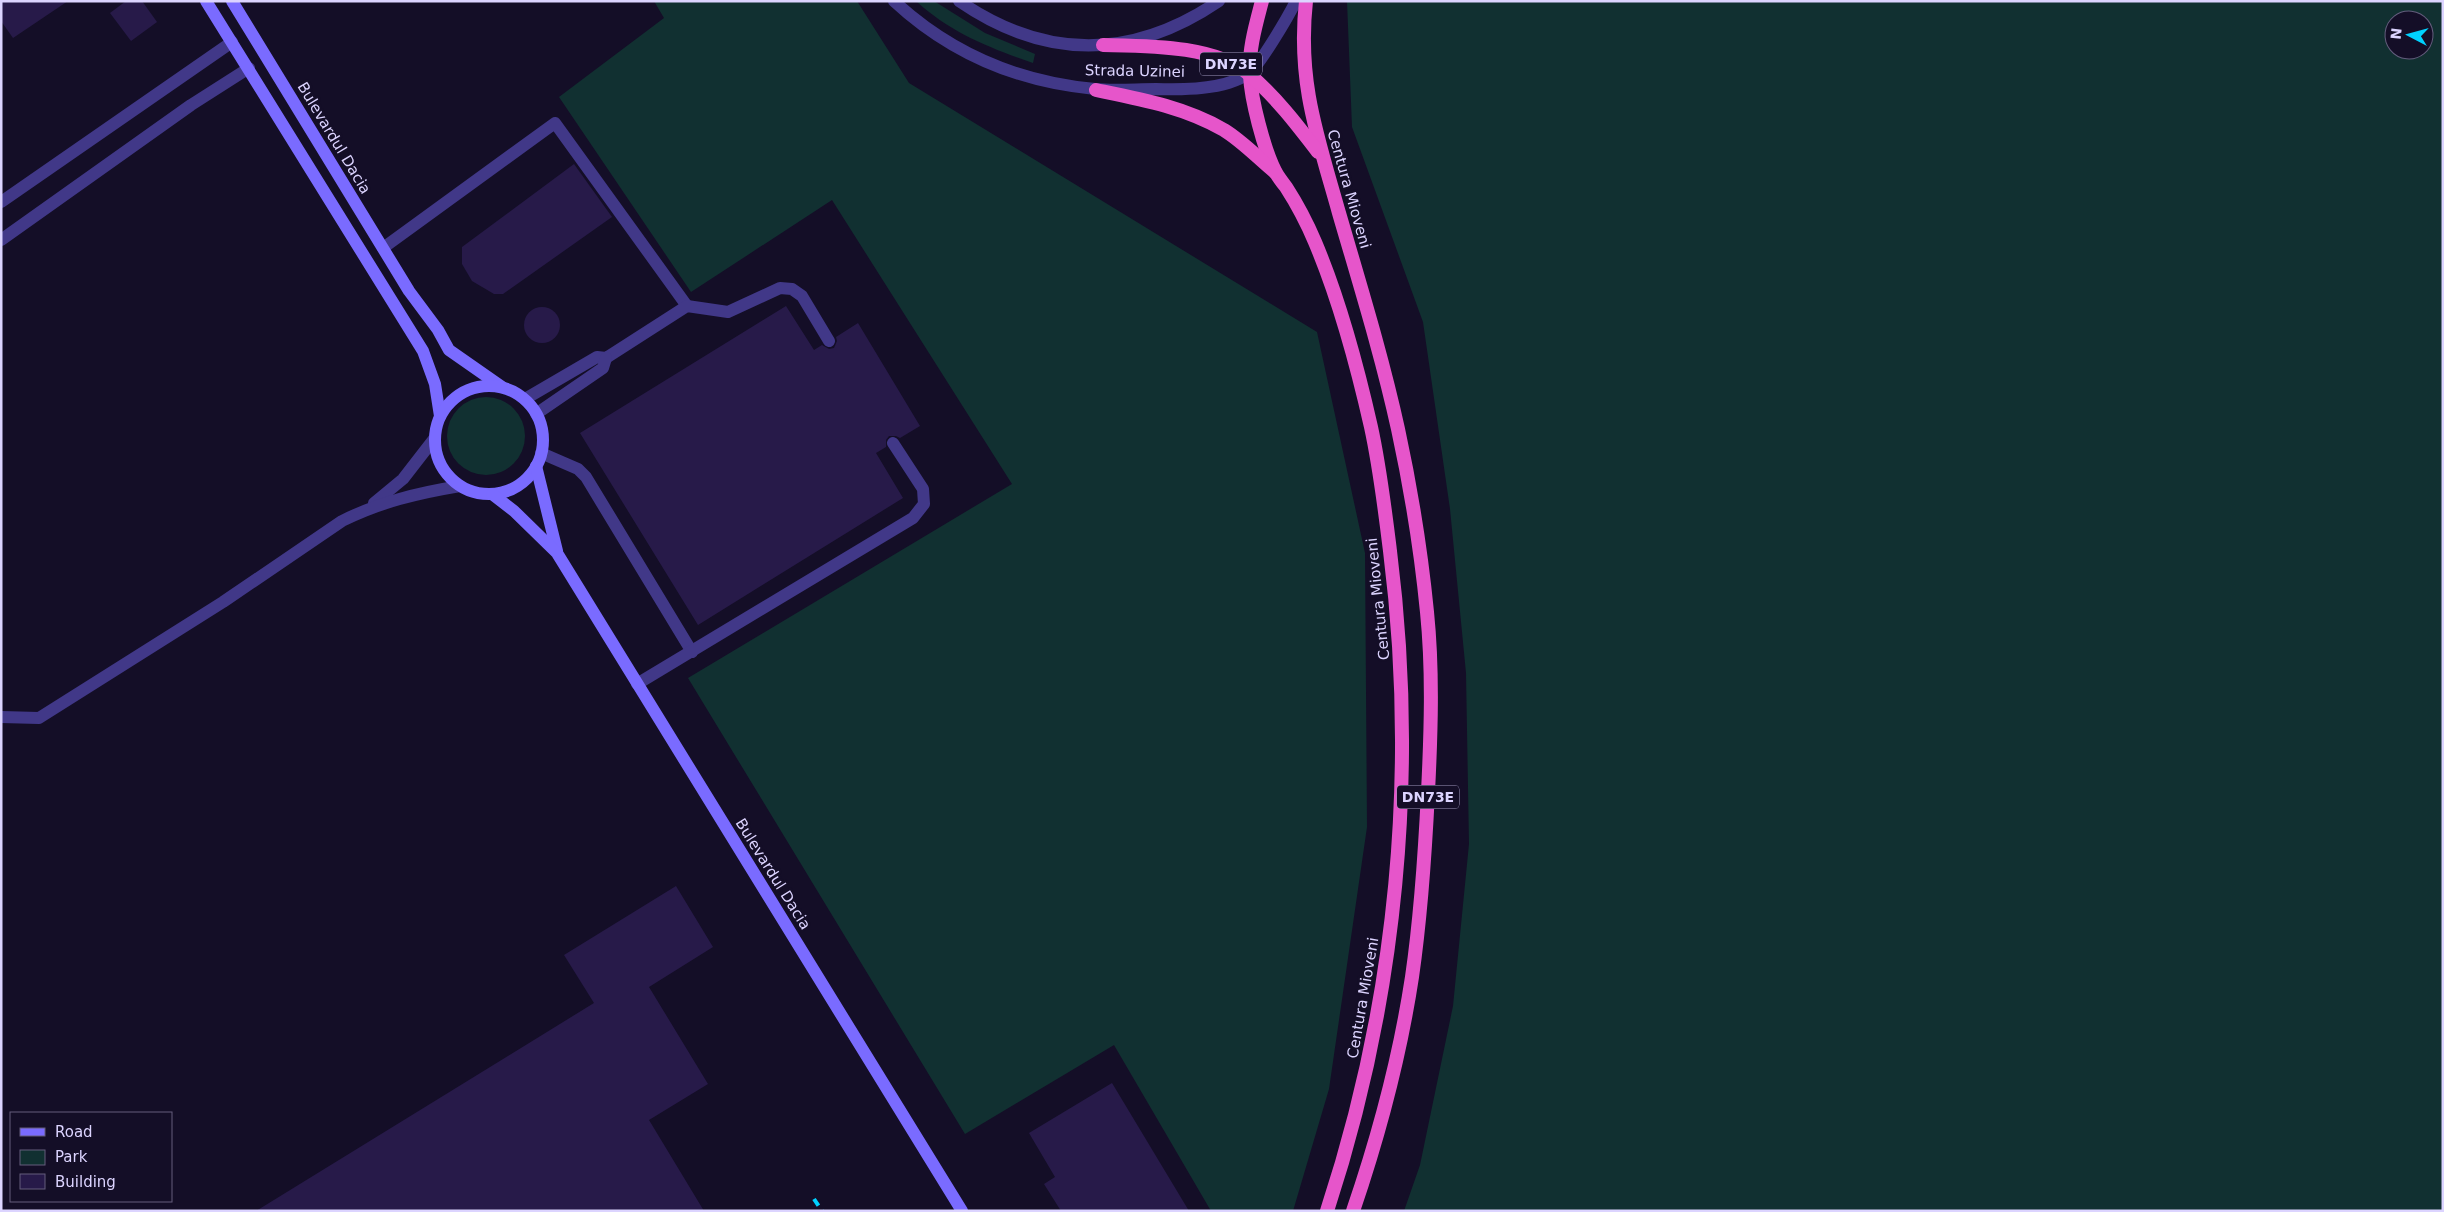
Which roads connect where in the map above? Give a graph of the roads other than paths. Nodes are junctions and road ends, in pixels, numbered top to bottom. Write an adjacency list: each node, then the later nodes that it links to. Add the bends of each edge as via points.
1 (206, 1): 9 (main road)
2 (232, 1): 18 (main road, Bulevardul Dacia)
3 (894, 1): 13 (street, Strada Uzinei, via 925,28 989,64 1035,79)
4 (960, 1): 10 (street, Strada Uzinei, via 1007,29 1033,38 1058,44)
5 (1219, 1): 10 (street, Strada Uzinei, via 1167,29)
6 (1262, 1): 12 (highway, Centura Mioveni / DN73E, via 1253,36)
7 (1296, 1): 12 (street)
8 (1306, 1): 14 (highway, Centura Mioveni / DN73E, via 1302,42 1305,74)
9 (232, 42): 11 (main road); 16 (street)
10 (1103, 45): 12 (highway, DN73E, via 1177,48 1222,59)
11 (249, 68): 17 (street, via 191,105); 25 (main road, via 423,351 435,384)
12 (1249, 74): 13 (street, Strada Uzinei, via 1203,88); 14 (highway, DN73E, via 1294,120); 15 (highway, Centura Mioveni / DN73E)
13 (1096, 90): 15 (highway, DN73E, via 1178,109 1202,119 1225,131)
14 (1322, 157): 39 (highway, Centura Mioveni / DN73E, via 1398,429 1427,614 1430,752 1421,904 1397,1054 1380,1126)
15 (1275, 172): 38 (highway, Centura Mioveni / DN73E, via 1314,240 1339,307 1361,385 1377,460 1396,598 1402,692 1402,801 1392,926 1365,1076)
16 (1, 202)
17 (1, 240)
18 (383, 248): 19 (street, via 556,123); 22 (main road, Bulevardul Dacia, via 449,350)
19 (687, 306): 20 (street, via 728,312 780,288 792,289 802,296); 21 (street)
20 (829, 341)
21 (606, 358): 23 (street, via 597,357); 24 (street, via 603,368)
22 (502, 387): 23 (main road); 25 (main road, via 483,386 465,391 450,401)
23 (525, 399): 24 (main road)
24 (536, 414): 28 (main road, via 543,440)
25 (440, 416): 26 (main road)
26 (434, 439): 30 (main road, via 437,457 446,474); 32 (street, via 402,479)
27 (893, 443): 34 (street, via 923,489 924,504 913,518)
28 (541, 454): 29 (main road); 34 (street, via 573,466 586,477)
29 (536, 466): 31 (main road, via 525,480 510,490); 33 (main road)
30 (460, 486): 31 (main road, via 475,493); 32 (street, via 407,496)
31 (492, 494): 33 (main road)
32 (359, 513): 36 (street, via 39,718)
33 (558, 554): 35 (main road, Bulevardul Dacia)
34 (692, 652): 35 (street)
35 (637, 684): 37 (main road, Bulevardul Dacia)
36 (2, 716)
37 (962, 1211)
38 (1327, 1211)
39 (1353, 1211)

